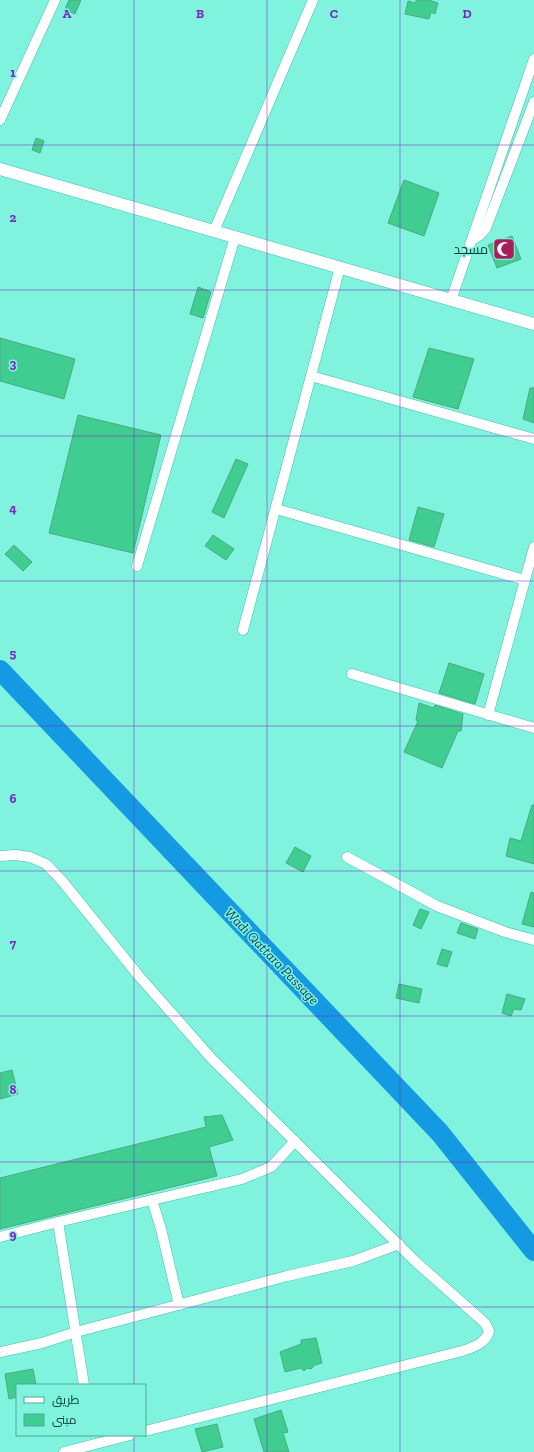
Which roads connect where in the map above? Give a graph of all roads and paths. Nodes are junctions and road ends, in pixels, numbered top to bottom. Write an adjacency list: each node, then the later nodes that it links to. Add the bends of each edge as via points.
1 (55, 0): 5 (street)
2 (313, 0): 7 (street)
3 (534, 59): 9 (street)
4 (534, 102): 9 (street, via 486,228)
5 (0, 120)
6 (0, 169): 7 (street)
7 (214, 231): 8 (street)
8 (234, 237): 10 (street); 17 (street)
9 (472, 240): 11 (street)
10 (340, 267): 11 (street); 13 (street)
11 (451, 300): 12 (street)
12 (534, 324)
13 (311, 376): 14 (street); 15 (street)
14 (534, 439)
15 (276, 509): 18 (street); 19 (street)
16 (534, 547): 18 (street)
17 (137, 566)
18 (525, 580): 21 (street)
19 (243, 630)
20 (352, 674): 21 (street)
21 (488, 715): 22 (street)
22 (534, 728)
23 (0, 856): 26 (street, via 30,856 46,864 212,1059)
24 (347, 857): 25 (street, via 437,906)
25 (534, 940)
26 (295, 1141): 27 (street, via 278,1160 261,1172 242,1179); 30 (street)
27 (152, 1200): 28 (street); 31 (street)
28 (58, 1222): 29 (street); 32 (street)
29 (0, 1237)
30 (399, 1244): 31 (street, via 353,1261); 35 (street, via 485,1323 489,1331 488,1337 477,1345 462,1350)
31 (179, 1305): 32 (street)
32 (76, 1332): 33 (street); 34 (street)
33 (0, 1352)
34 (84, 1384)
35 (146, 1431)
36 (122, 1436): 37 (street)
37 (92, 1440): 38 (street)
38 (64, 1452)

